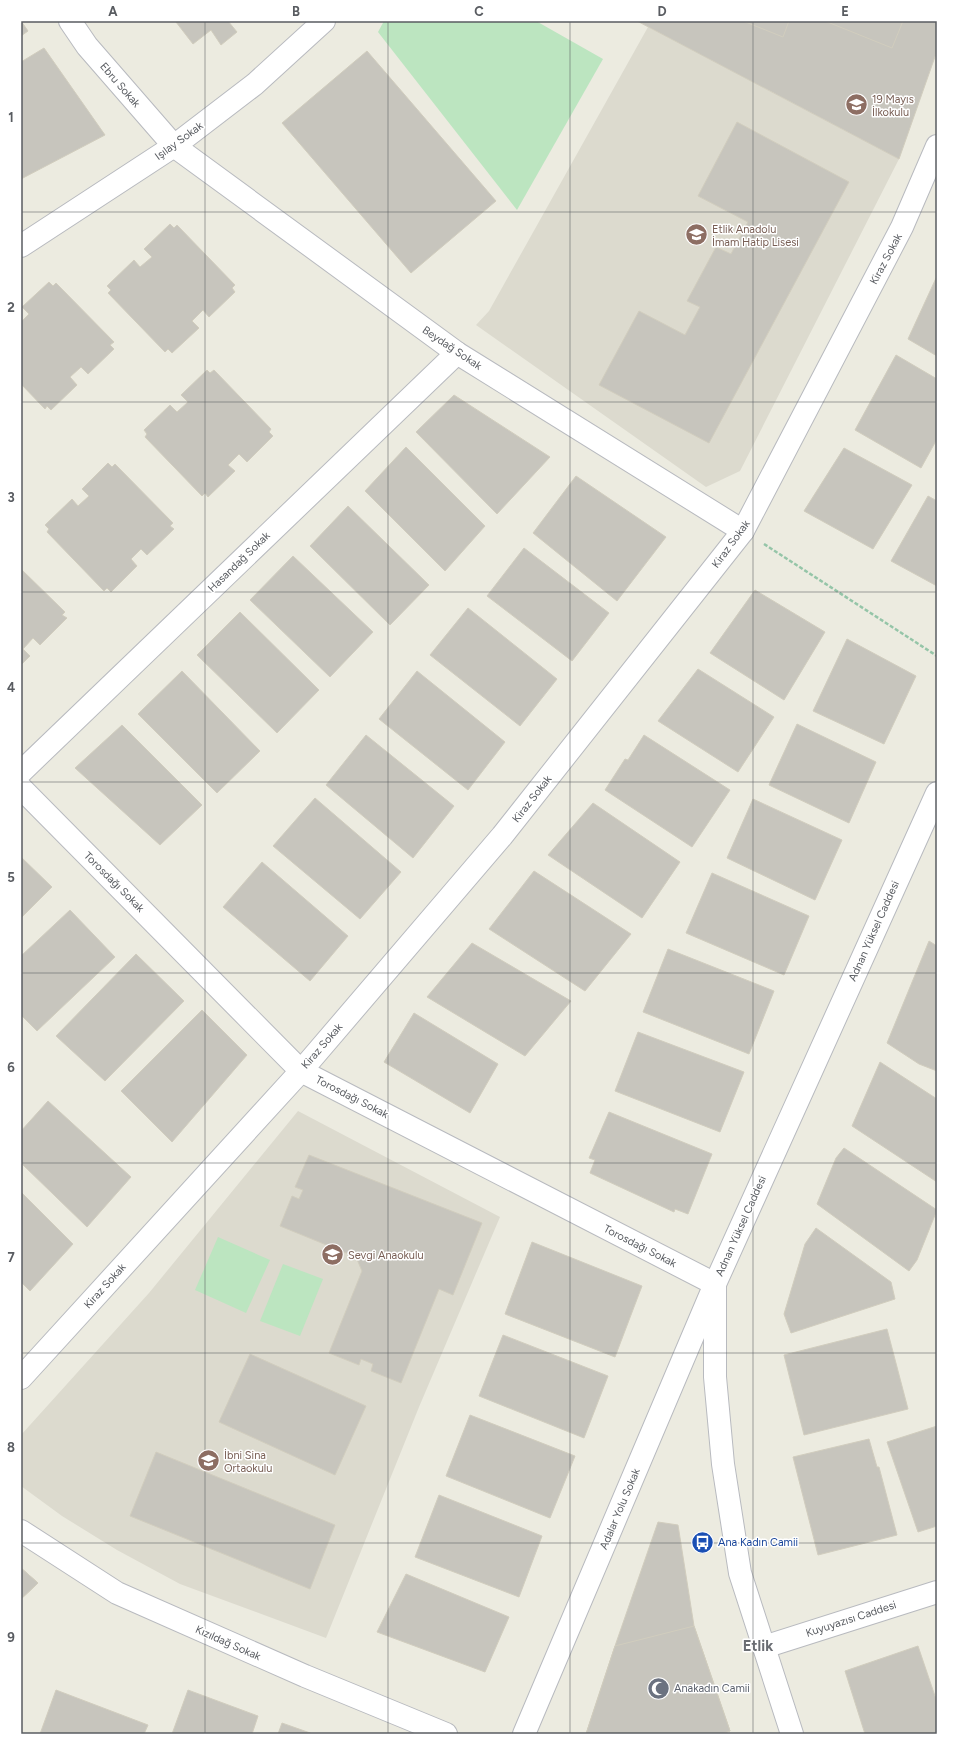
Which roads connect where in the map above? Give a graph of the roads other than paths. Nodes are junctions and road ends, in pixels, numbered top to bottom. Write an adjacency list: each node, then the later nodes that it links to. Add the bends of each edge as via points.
1 (70, 21): 3 (street, Ebru Sokak, via 87,46)
2 (324, 21): 3 (street, Işılay Sokak, via 255,84)
3 (174, 146): 5 (street, Işılay Sokak); 6 (street, Beydağ Sokak)
4 (937, 146): 7 (street, Kiraz Sokak, via 902,227)
5 (21, 246)
6 (457, 353): 7 (street, Beydağ Sokak); 8 (street, Hasandağ Sokak)
7 (743, 531): 11 (street, Kiraz Sokak, via 502,836)
8 (21, 772)
9 (21, 788): 11 (street, Torosdağı Sokak)
10 (937, 793): 12 (street, Adnan Yüksel Caddesi)
11 (301, 1071): 12 (street, Torosdağı Sokak); 13 (street, Kiraz Sokak)
12 (715, 1284): 16 (street, Adnan Yüksel Caddesi, via 715,1377 723,1464 740,1573); 18 (street, Adalar Yolu Sokak)
13 (21, 1378)
14 (21, 1531): 17 (street, Kızıldağ Sokak, via 117,1593 305,1676)
15 (937, 1592): 16 (street, Kuyuyazısı Caddesi)
16 (764, 1647): 19 (street, Adnan Yüksel Caddesi)
17 (446, 1734)
18 (524, 1734)
19 (792, 1734)

